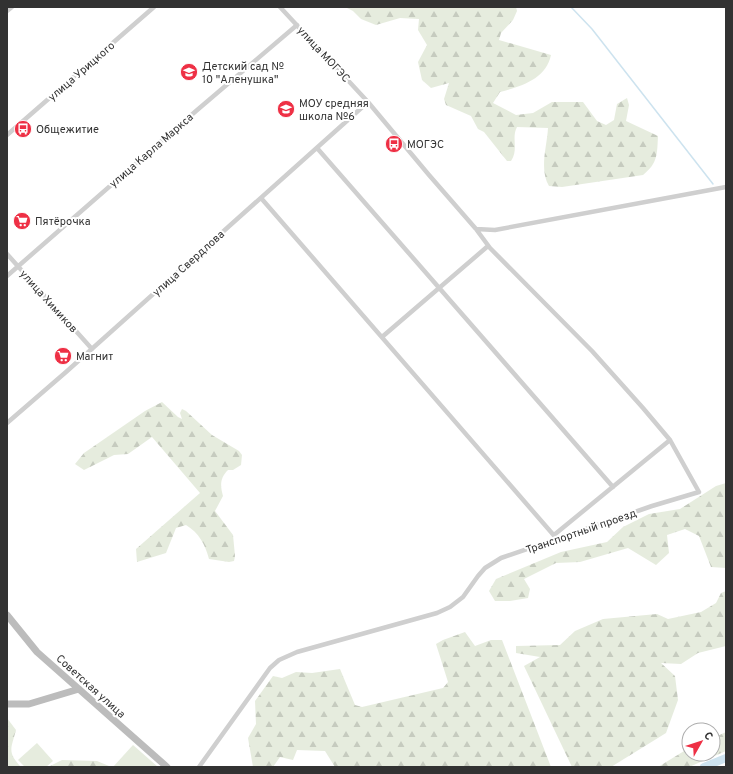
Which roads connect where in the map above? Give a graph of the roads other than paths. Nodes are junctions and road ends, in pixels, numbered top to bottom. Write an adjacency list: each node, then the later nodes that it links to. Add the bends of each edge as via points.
1 (12, 7): 4 (street)
2 (154, 7): 7 (street, улица Урицкого)
3 (280, 7): 5 (street, улица МОГЭС)
4 (7, 11)
5 (297, 25): 6 (street, улица МОГЭС); 14 (street, улица Карла Маркса)
6 (368, 102): 8 (street, улица Свердлова); 11 (street, улица МОГЭС)
7 (7, 135)
8 (317, 148): 10 (street, улица Свердлова); 16 (street)
9 (726, 187): 11 (street, via 495,230)
10 (261, 198): 17 (street); 18 (street, улица Свердлова)
11 (476, 229): 12 (street, Транспортный проезд)
12 (488, 246): 16 (street); 20 (street, Транспортный проезд, via 592,351)
13 (7, 254): 14 (street, улица Химиков)
14 (18, 266): 15 (street, улица Карла Маркса); 18 (street, улица Химиков)
15 (7, 276)
16 (439, 287): 17 (street); 21 (street)
17 (382, 337): 22 (street)
18 (92, 349): 19 (street, улица Свердлова)
19 (7, 423)
20 (670, 440): 21 (street); 22 (street, Транспортный проезд, via 698,492)
21 (613, 487): 22 (street)
22 (556, 537): 27 (street, Транспортный проезд, via 502,558 485,568 462,597 450,607 297,652 279,660 259,682)
23 (7, 615): 24 (street, Советская улица, via 37,652)
24 (79, 689): 25 (street, via 29,704); 26 (street, Советская улица)
25 (7, 704)
26 (167, 767)
27 (199, 767)

